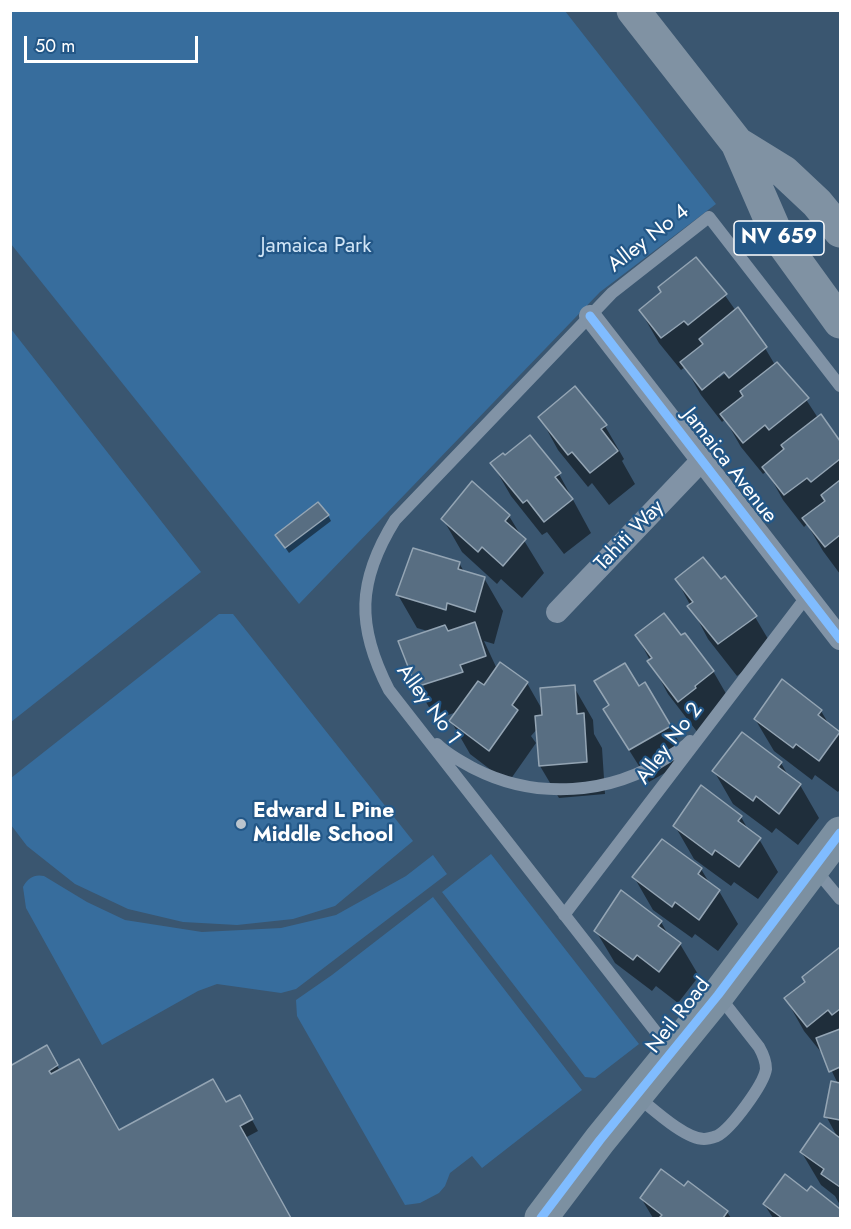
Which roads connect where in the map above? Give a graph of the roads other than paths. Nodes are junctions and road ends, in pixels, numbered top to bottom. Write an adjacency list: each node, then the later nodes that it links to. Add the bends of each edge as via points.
1 (633, 10): 2 (main road, NV 659)
2 (736, 143): 3 (main road, NV 659, via 784,172); 5 (main road, NV 659, via 777,235)
3 (840, 231)
4 (590, 316): 6 (lane, Alley No 4, via 612,293 710,217); 7 (street, Jamaica Avenue); 12 (lane, Alley No 1, via 395,520 380,546 364,605 367,635 376,665)
5 (840, 322)
6 (840, 386)
7 (702, 460): 8 (street, Jamaica Avenue); 9 (street, Tahiti Way)
8 (807, 596): 10 (street, Jamaica Avenue); 11 (lane, Alley No 2)
9 (557, 612)
10 (840, 639)
11 (717, 714): 12 (lane, via 687,745 652,768 619,781 555,789 520,785 479,771 441,748); 16 (lane, Alley No 2)
12 (408, 716): 16 (lane, Alley No 1)
13 (840, 833): 14 (street, Neil Road)
14 (814, 868): 15 (lane); 17 (street, Neil Road)
15 (840, 899)
16 (564, 915): 18 (lane, Alley No 1)
17 (718, 995): 18 (street, Neil Road); 19 (lane, via 759,1047 766,1068 763,1080 729,1126 717,1136 690,1136)
18 (672, 1054): 19 (street, Neil Road)
19 (637, 1096): 20 (street, Neil Road)
20 (542, 1218)

